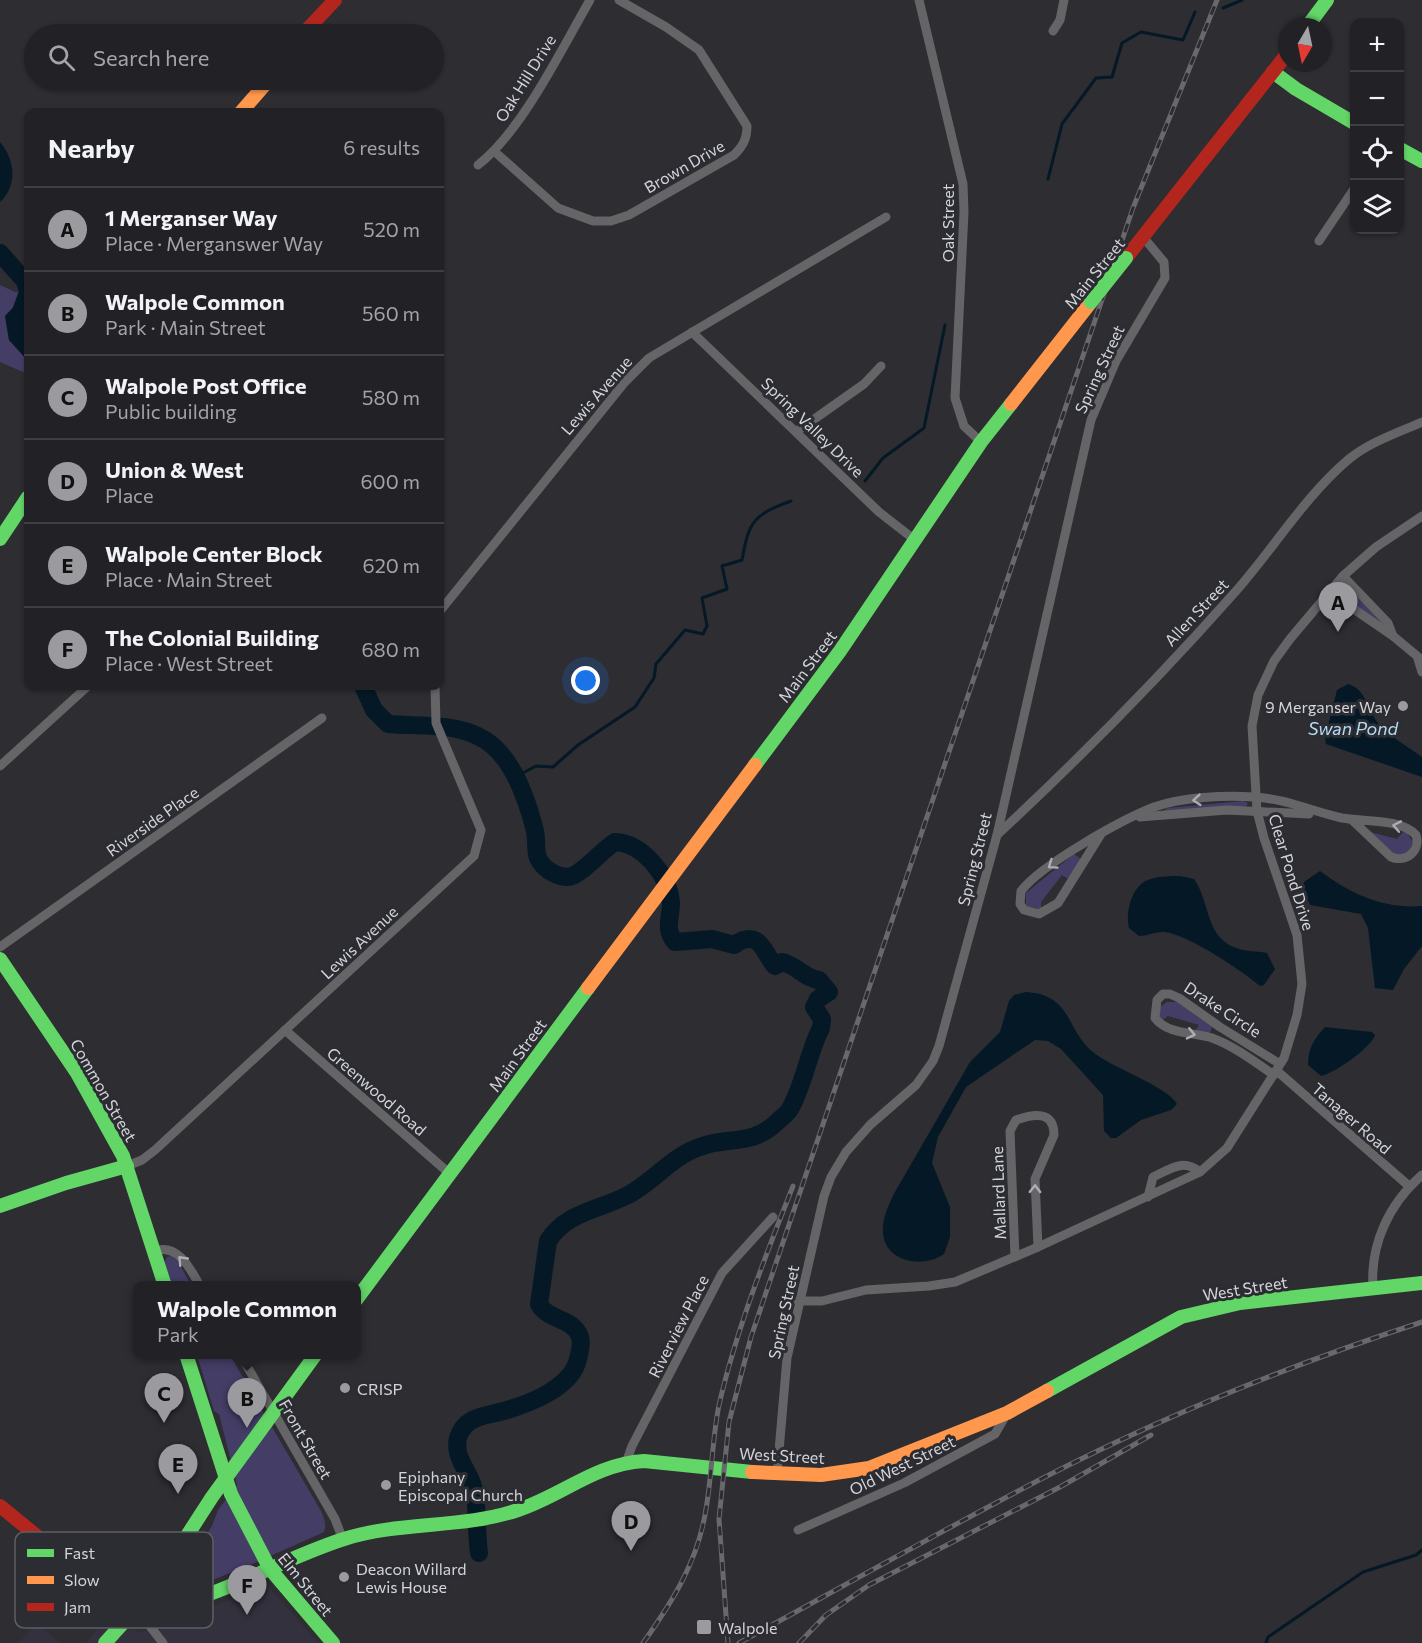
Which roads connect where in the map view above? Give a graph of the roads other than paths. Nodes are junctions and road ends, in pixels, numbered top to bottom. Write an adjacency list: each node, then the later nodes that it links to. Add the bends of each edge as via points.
1 (335, 0): 8 (main road)
2 (590, 0): 16 (street, Oak Hill Drive)
3 (619, 0): 16 (street, Brown Drive, via 699,50 747,126 747,138 741,148 611,221 592,221 558,208)
4 (919, 0): 27 (street, Oak Street, via 963,184 955,398 964,426)
5 (1064, 0): 9 (street)
6 (1327, 0): 7 (main road)
7 (1314, 18)
8 (312, 24)
9 (1053, 31)
10 (1278, 66): 11 (main road, Main Street)
11 (1274, 72): 14 (main road); 21 (main road, Main Street)
12 (260, 90): 13 (main road)
13 (244, 108)
14 (1350, 121)
15 (1404, 151): 17 (main road)
16 (495, 152): 18 (street, Oak Hill Drive)
17 (1422, 161)
18 (478, 165)
19 (1350, 195): 22 (street)
20 (885, 217): 23 (street, Lewis Avenue)
21 (1143, 237): 27 (main road, Main Street, bridge); 48 (street, Spring Street, via 1164,262 1165,278 1116,361 1091,420)
22 (1319, 241)
23 (692, 332): 26 (street, Spring Valley Drive); 34 (street, Lewis Avenue, via 649,358 625,382)
24 (881, 366): 26 (street, via 864,384)
25 (1422, 422): 48 (street, Allen Street, via 1350,458 1323,484 1229,599 1105,732)
26 (796, 432): 31 (street, Spring Valley Drive, via 879,512)
27 (981, 442): 31 (main road, Main Street)
28 (24, 503): 30 (main road)
29 (1422, 516): 32 (street, Clear Pond Drive, via 1376,547)
30 (0, 539)
31 (915, 540): 57 (main road, Main Street, via 840,651)
32 (1343, 576): 33 (street, Clear Pond Drive); 35 (street, via 1388,623)
33 (1329, 592): 35 (street); 42 (street, Clear Pond Drive, via 1285,646 1258,695 1252,726)
34 (444, 606)
35 (1394, 636): 36 (street)
36 (1420, 659): 37 (street)
37 (1422, 672)
38 (84, 690): 41 (street)
39 (435, 690): 52 (street, Lewis Avenue, via 437,728 481,830 474,856)
40 (322, 718): 49 (street, Riverside Place)
41 (0, 766)
42 (1256, 797): 43 (street, Clear Pond Drive); 44 (street); 45 (street, one-way to 45, via 1171,803)
43 (1257, 811): 44 (street); 45 (street); 54 (street, Clear Pond Drive, via 1295,929 1302,971 1297,1015)
44 (1326, 815): 46 (street)
45 (1135, 818): 47 (street)
46 (1351, 819): 46 (street, one-way to 46, via 1391,857 1407,859 1415,849 1418,841 1410,829)
47 (1101, 834): 47 (street, one-way to 47, via 1025,885 1020,897 1024,910 1039,914 1058,903)
48 (996, 835): 71 (street, Spring Street, via 933,1061 916,1085 870,1125 838,1164 824,1196)
49 (0, 947)
50 (0, 958): 55 (main road, Common Street, via 77,1073)
51 (1220, 1027): 53 (street); 53 (street, Drake Circle, one-way to 53, via 1170,994 1157,1000 1155,1018 1160,1024); 54 (street, Drake Circle)
52 (285, 1030): 55 (street, Lewis Avenue, via 155,1150); 57 (street, Greenwood Road)
53 (1214, 1039): 54 (street, Drake Circle)
54 (1277, 1070): 56 (street, Clear Pond Drive, via 1227,1148); 59 (street, Tanager Road)
55 (127, 1166): 61 (main road); 64 (main road, Common Street)
56 (1200, 1172): 60 (street, Clear Pond Drive); 60 (street, via 1183,1163 1154,1177)
57 (450, 1174): 70 (main road, Main Street)
58 (1422, 1175): 59 (street)
59 (1409, 1186): 69 (street, via 1377,1242 1371,1269)
60 (1148, 1197): 63 (street, Clear Pond Drive)
61 (0, 1206)
62 (773, 1217): 77 (street, Riverview Place, via 722,1273)
63 (1038, 1247): 65 (street, Clear Pond Drive); 65 (street, Mallard Lane, one-way to 65, via 1035,1179 1054,1128 1045,1115 1031,1114 1016,1120 1010,1131)
64 (154, 1251): 66 (main road, Common Street); 67 (street, one-way to 64, via 177,1254 165,1249)
65 (1015, 1257): 71 (street, Clear Pond Drive, via 942,1285 866,1290 822,1301)
66 (163, 1281)
67 (197, 1281)
68 (1422, 1283): 69 (main road, West Street)
69 (1373, 1288): 76 (main road, West Street, via 1240,1303 1181,1317)
70 (361, 1295)
71 (798, 1301): 78 (street, Spring Street, via 787,1358)
72 (188, 1359): 79 (main road)
73 (243, 1359): 75 (street, Front Street)
74 (312, 1359): 75 (main road)
75 (274, 1413): 79 (main road); 84 (street, Front Street)
76 (1007, 1413): 78 (main road, West Street, via 877,1466 821,1475); 81 (street, Old West Street, via 995,1434 904,1483)
77 (627, 1460): 78 (main road, West Street); 84 (main road, West Street, via 604,1466 530,1507 483,1520)
78 (777, 1474)
79 (225, 1480): 83 (main road); 85 (main road, Elm Street)
80 (0, 1506): 82 (main road)
81 (798, 1530)
82 (32, 1532)
83 (190, 1532)
84 (343, 1540): 85 (main road, West Street)
85 (270, 1569): 86 (main road, West Street); 91 (main road, Elm Street)
86 (213, 1592)
87 (117, 1628): 89 (main road)
88 (151, 1628): 90 (street)
89 (105, 1643)
90 (163, 1643)
91 (333, 1643)

